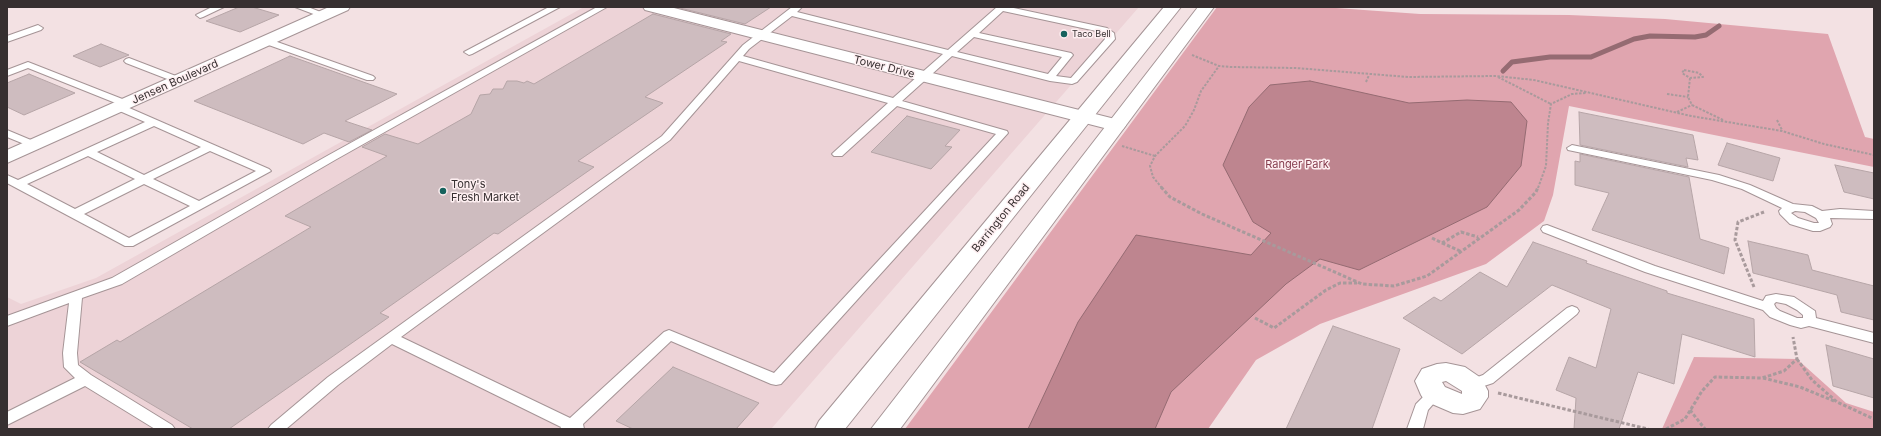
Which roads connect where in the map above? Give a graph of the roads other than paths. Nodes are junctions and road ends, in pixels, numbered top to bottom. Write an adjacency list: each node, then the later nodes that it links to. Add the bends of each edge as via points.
1 (220, 7): 12 (lane)
2 (299, 7): 13 (lane)
3 (342, 7): 13 (main road, Jensen Boulevard)
4 (556, 7): 19 (lane)
5 (603, 7): 47 (lane, via 331,158 117,281)
6 (651, 7): 16 (main road, Tower Drive)
7 (798, 7): 11 (lane)
8 (1001, 7): 15 (lane); 26 (lane, via 1109,33 1110,39 1074,80 1068,82)
9 (1173, 7): 30 (main road, Barrington Road)
10 (1206, 7): 33 (main road)
11 (789, 13): 16 (lane); 20 (lane)
12 (200, 15)
13 (324, 15): 18 (main road, Jensen Boulevard)
14 (38, 28): 17 (lane)
15 (972, 34): 20 (lane); 26 (lane, via 1068,55)
16 (759, 35): 21 (lane); 24 (main road, Tower Drive)
17 (7, 39)
18 (266, 41): 25 (lane); 27 (main road, Jensen Boulevard)
19 (469, 52)
20 (950, 54): 24 (lane); 26 (lane)
21 (736, 57): 28 (lane); 52 (lane, via 666,138)
22 (129, 61): 27 (lane)
23 (7, 73): 29 (lane, via 28,65)
24 (924, 77): 28 (lane); 30 (main road, Tower Drive)
25 (370, 78)
26 (1050, 78)
27 (178, 80): 29 (main road, Jensen Boulevard)
28 (895, 102): 38 (lane); 58 (lane, via 1003,133 776,380 669,335)
29 (123, 105): 31 (lane); 34 (main road, Jensen Boulevard)
30 (1084, 117): 33 (main road, Tower Drive); 61 (main road, Barrington Road)
31 (154, 122): 35 (lane); 37 (lane)
32 (7, 133): 34 (lane)
33 (1117, 135): 62 (main road)
34 (34, 145): 39 (main road, Jensen Boulevard)
35 (210, 147): 41 (lane); 43 (lane, via 265,172)
36 (1572, 148): 45 (lane, via 1715,178 1746,187 1788,209 1794,221 1813,227 1826,224 1820,215)
37 (88, 152): 41 (lane); 42 (lane)
38 (838, 154)
39 (7, 157)
40 (7, 178): 42 (lane)
41 (144, 180): 43 (lane); 44 (lane)
42 (18, 184): 44 (lane)
43 (199, 206): 44 (lane, via 129,243)
44 (74, 214)
45 (1874, 214)
46 (1546, 229): 48 (lane, via 1662,272)
47 (76, 296): 51 (lane); 54 (lane, via 71,367)
48 (1768, 305): 50 (lane, via 1775,314 1791,322 1801,323); 50 (lane, via 1771,299 1776,298 1796,303 1807,310 1811,318)
49 (1572, 312): 55 (lane, via 1488,379)
50 (1809, 320): 53 (lane)
51 (7, 321)
52 (391, 338): 58 (lane); 60 (lane, via 333,381)
53 (1874, 338)
54 (86, 379): 57 (lane); 59 (lane)
55 (1472, 384): 56 (main road, via 1456,374 1437,373 1428,381)
56 (1435, 394): 63 (lane, via 1421,408)
57 (7, 419)
58 (573, 428)
59 (167, 429)
60 (276, 429)
61 (829, 429)
62 (885, 429)
63 (1415, 429)

